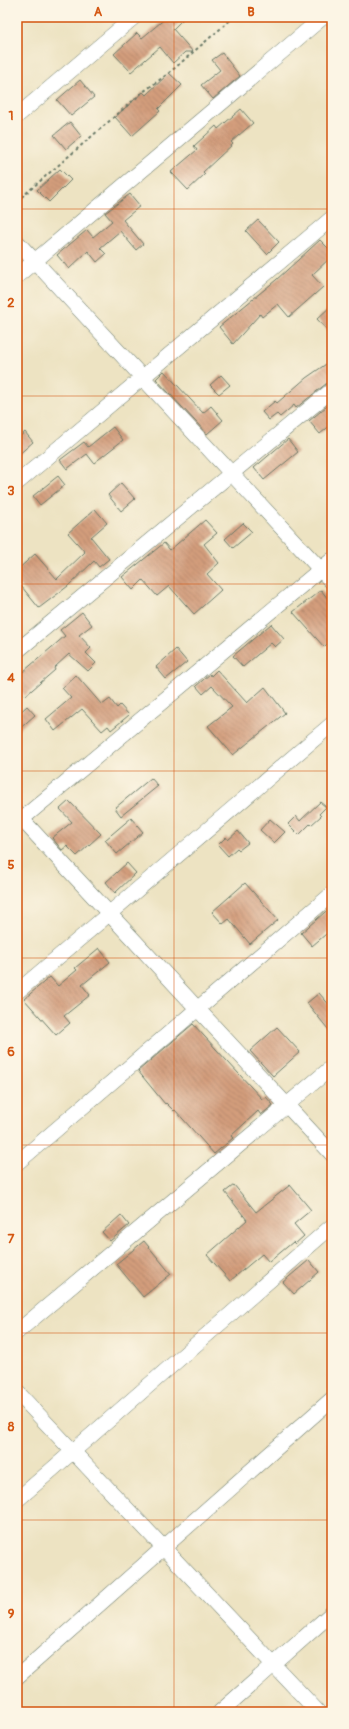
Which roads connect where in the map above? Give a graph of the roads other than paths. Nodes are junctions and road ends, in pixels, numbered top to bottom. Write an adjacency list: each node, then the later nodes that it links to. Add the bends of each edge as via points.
1 (134, 17): 3 (street)
2 (323, 17): 6 (street)
3 (17, 116)
4 (332, 218): 8 (street)
5 (17, 242): 6 (street)
6 (34, 261): 7 (street); 8 (street)
7 (17, 276)
8 (142, 378): 10 (street); 11 (street)
9 (332, 390): 10 (street)
10 (230, 473): 12 (street); 14 (street)
11 (17, 483)
12 (326, 565): 13 (street); 16 (street)
13 (332, 582)
14 (17, 651)
15 (332, 724): 18 (street)
16 (18, 819): 18 (street)
17 (332, 894): 20 (street)
18 (110, 914): 19 (street); 20 (street)
19 (17, 992)
20 (198, 1008): 22 (street); 24 (street)
21 (332, 1067): 22 (street)
22 (286, 1105): 23 (street); 26 (street)
23 (332, 1154)
24 (17, 1163)
25 (332, 1226): 29 (street)
26 (17, 1332)
27 (17, 1392): 29 (street)
28 (332, 1399): 31 (street)
29 (73, 1452): 30 (street); 31 (street)
30 (17, 1500)
31 (163, 1548): 33 (street); 34 (street)
32 (332, 1613): 33 (street)
33 (274, 1664): 35 (street); 36 (street)
34 (17, 1677)
35 (220, 1712)
36 (318, 1712)

